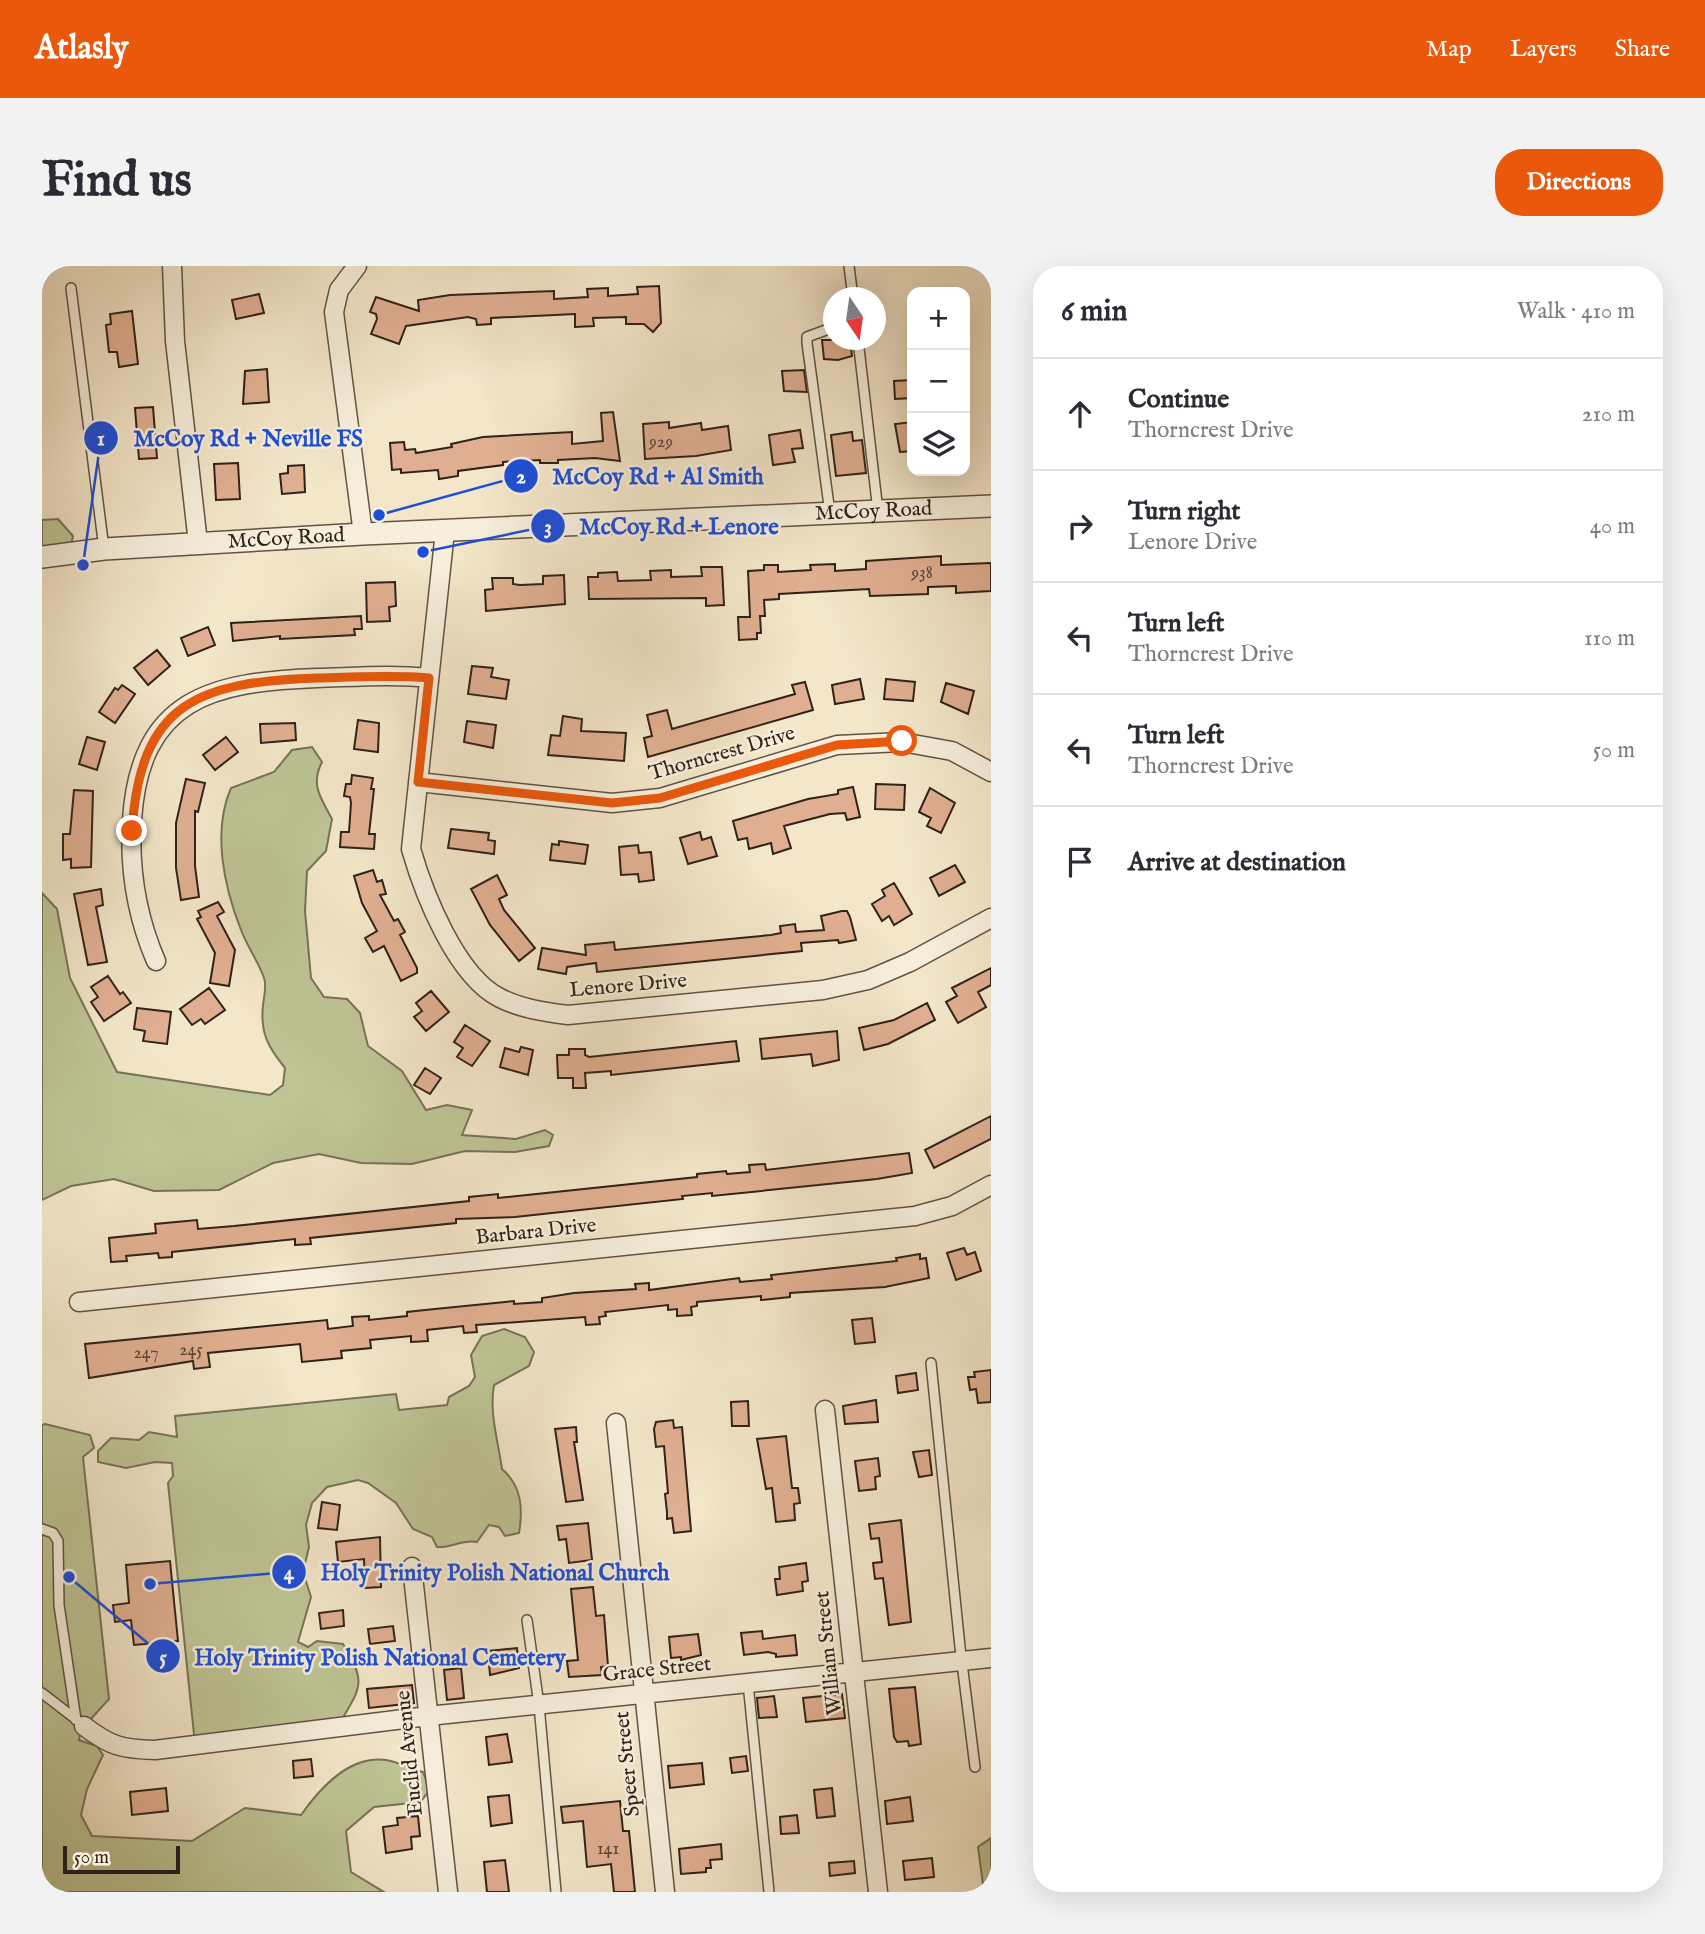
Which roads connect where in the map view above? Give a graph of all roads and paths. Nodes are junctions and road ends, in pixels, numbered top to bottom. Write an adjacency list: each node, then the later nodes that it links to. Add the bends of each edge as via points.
1 (172, 266): 13 (street, via 175,341)
2 (357, 266): 12 (street, via 339,290 334,312)
3 (849, 266): 4 (lane)
4 (852, 287)
5 (71, 288): 14 (lane)
6 (823, 330): 10 (lane, via 807,337 807,344)
7 (859, 350): 9 (lane)
8 (991, 506): 9 (street, McCoy Road)
9 (878, 513): 10 (street, McCoy Road)
10 (830, 515): 11 (street, McCoy Road)
11 (445, 531): 12 (street, McCoy Road); 16 (street, Lenore Drive)
12 (363, 534): 13 (street, McCoy Road)
13 (198, 543): 14 (street, McCoy Road)
14 (104, 549): 15 (street, McCoy Road)
15 (42, 557)
16 (429, 678): 18 (street, Lenore Drive); 20 (street, via 247,683 212,691 170,720 152,743 134,794 138,906)
17 (991, 772): 18 (street, Thorncrest Drive, via 952,751 902,741 837,745 660,798 612,803)
18 (418, 782): 19 (street, Lenore Drive, via 411,849 423,891 466,968 498,998 536,1011 568,1015 823,989 868,980)
19 (991, 918)
20 (156, 961)
21 (991, 1185): 22 (street, Barbara Drive, via 952,1206 915,1216)
22 (79, 1302)
23 (931, 1363): 30 (lane)
24 (825, 1410): 31 (street, William Street)
25 (616, 1423): 34 (street, Speer Street)
26 (42, 1528): 37 (lane, via 58,1541 60,1605)
27 (412, 1567): 36 (street, Euclid Avenue)
28 (527, 1620): 35 (lane)
29 (991, 1658): 30 (street, Grace Street)
30 (962, 1661): 31 (street, Grace Street); 38 (lane)
31 (854, 1672): 32 (street, Grace Street); 43 (street, William Street)
32 (748, 1683): 34 (street, Grace Street); 42 (lane)
33 (42, 1693): 37 (lane)
34 (644, 1694): 35 (street, Grace Street); 41 (street, Speer Street)
35 (539, 1705): 36 (street, Grace Street); 40 (lane)
36 (428, 1716): 37 (street, Grace Street, via 155,1750 107,1743); 39 (street, Euclid Avenue)
37 (80, 1723)
38 (975, 1767)
39 (448, 1892)
40 (556, 1892)
41 (665, 1892)
42 (769, 1892)
43 (878, 1892)

